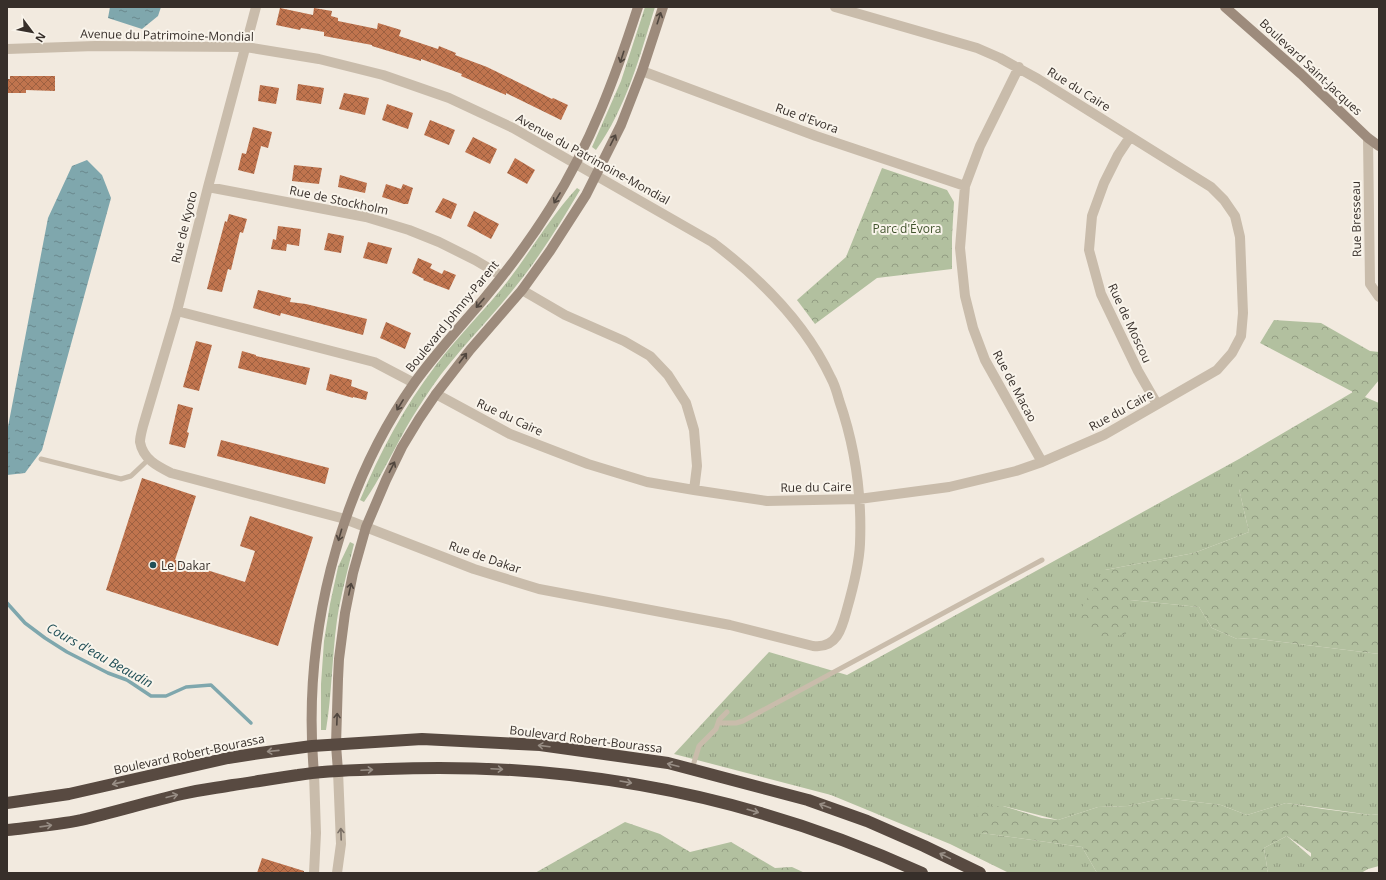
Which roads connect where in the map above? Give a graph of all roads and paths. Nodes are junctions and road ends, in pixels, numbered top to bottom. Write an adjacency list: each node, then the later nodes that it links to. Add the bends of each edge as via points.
1 (256, 7): 6 (street, Rue de Kyoto)
2 (638, 7): 13 (street, Boulevard Johnny-Parent, one-way to 13, via 606,99)
3 (663, 7): 9 (street, one-way to 3)
4 (835, 7): 8 (street, Rue du Caire, via 977,48)
5 (1225, 7): 11 (street, Boulevard Saint-Jacques)
6 (246, 47): 7 (street, Avenue du Patrimoine-Mondial, via 95,46); 13 (street, Avenue du Patrimoine-Mondial, via 319,59 383,75 449,98 513,128); 16 (street, Rue de Kyoto)
7 (7, 49)
8 (1019, 67): 10 (street, Rue du Caire); 15 (street, Rue de Macao, via 980,146)
9 (642, 71): 14 (street, one-way to 9, via 621,125); 15 (street, Rue d'Evora, via 816,136)
10 (1130, 137): 23 (street, Rue de Moscou, via 1104,183 1092,216 1089,250 1101,294); 23 (street, Rue du Caire, via 1211,187 1235,216 1240,237 1243,312 1241,336 1232,353 1217,370)
11 (1368, 138): 12 (street, Boulevard Saint-Jacques); 19 (street, Rue Bresseau, via 1370,284)
12 (1379, 146)
13 (576, 164): 14 (street, Avenue du Patrimoine-Mondial); 17 (street, Boulevard Johnny-Parent, one-way to 17, via 551,208)
14 (596, 175): 18 (street, via 571,220); 28 (street, Avenue du Patrimoine-Mondial, via 712,242 738,262 790,313 831,378 845,417 855,458)
15 (965, 186): 26 (street, Rue de Macao, via 960,248 965,296 973,328 985,360)
16 (208, 187): 17 (street, Rue de Stockholm, via 366,217 409,230 440,242); 20 (street, Rue de Kyoto)
17 (502, 276): 21 (street, Boulevard Johnny-Parent, one-way to 21)
18 (522, 290): 22 (street, one-way to 18); 27 (street, via 564,314 650,356 668,375 686,403 694,430)
19 (1379, 297)
20 (177, 311): 21 (street, via 374,362); 24 (street, Rue de Kyoto, via 143,426 140,441)
21 (414, 383): 29 (street, Boulevard Johnny-Parent, one-way to 29, via 388,425)
22 (436, 394): 27 (street, Rue du Caire, via 510,434 588,464 647,482); 30 (street, one-way to 22, via 402,447)
23 (1157, 404): 26 (street, Rue du Caire, via 1104,435)
24 (147, 456): 25 (lane, via 131,476 121,479); 29 (street, Rue de Dakar, via 153,464 171,473)
25 (41, 460)
26 (1042, 462): 28 (street, Rue du Caire, via 949,487)
27 (694, 490): 28 (street, Rue du Caire, via 767,501)
28 (859, 498): 32 (street, Avenue du Patrimoine-Mondial, via 860,544 854,583 842,628)
29 (345, 519): 30 (street, Rue de Dakar); 36 (street, Boulevard Johnny-Parent, one-way to 36, via 323,600 314,678)
30 (366, 527): 32 (street, Rue de Dakar, via 474,569 539,589 730,625 813,646 822,647); 35 (street, one-way to 30, via 339,659 345,614)
31 (1042, 560): 34 (lane, via 743,721)
32 (830, 644)
33 (727, 712): 34 (lane)
34 (718, 723): 37 (lane, via 716,729 699,746)
35 (336, 745): 36 (highway, Boulevard Robert-Bourassa); 37 (highway, Boulevard Robert-Bourassa, one-way to 35, via 668,764 540,745 422,739); 38 (street)
36 (312, 746): 39 (street, Boulevard Johnny-Parent); 40 (highway, Boulevard Robert-Bourassa, one-way to 40, via 234,757 69,794)
37 (691, 770): 45 (highway, Boulevard Robert-Bourassa, one-way to 37, via 867,821 808,800)
38 (338, 771): 39 (highway); 43 (street, one-way to 38, via 341,844); 44 (highway, one-way to 44, via 422,768 536,771 667,789 802,825)
39 (314, 773): 41 (highway, one-way to 39, via 80,820 183,794); 42 (street)
40 (7, 803)
41 (7, 830)
42 (314, 873)
43 (337, 873)
44 (922, 873)
45 (980, 873)

